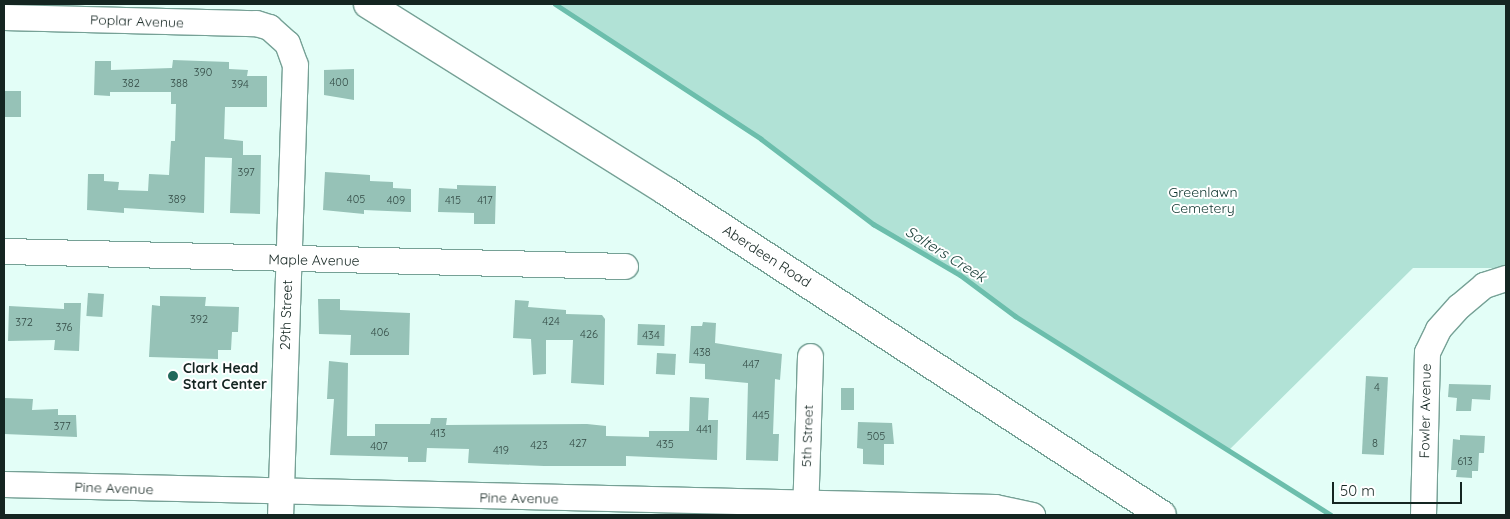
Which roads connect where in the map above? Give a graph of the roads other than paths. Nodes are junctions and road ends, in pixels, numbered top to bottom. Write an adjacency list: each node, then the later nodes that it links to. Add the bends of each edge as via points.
1 (368, 4): 13 (main road, Aberdeen Road, via 666,191)
2 (4, 17): 3 (street, Poplar Avenue, via 256,23)
3 (269, 27): 5 (street, 29th Street, via 287,43 295,65)
4 (4, 251): 5 (street, Maple Avenue)
5 (288, 259): 6 (street, Maple Avenue); 10 (street, 29th Street)
6 (625, 266)
7 (1506, 278): 14 (street, Fowler Avenue, via 1494,280 1474,294 1438,329 1427,352)
8 (810, 356): 11 (street, 5th Street)
9 (4, 484): 10 (street, Pine Avenue)
10 (281, 504): 11 (street, Pine Avenue)
11 (805, 510): 12 (street, Pine Avenue, via 995,507)
12 (1032, 515)
13 (1162, 515)
14 (1423, 515)

